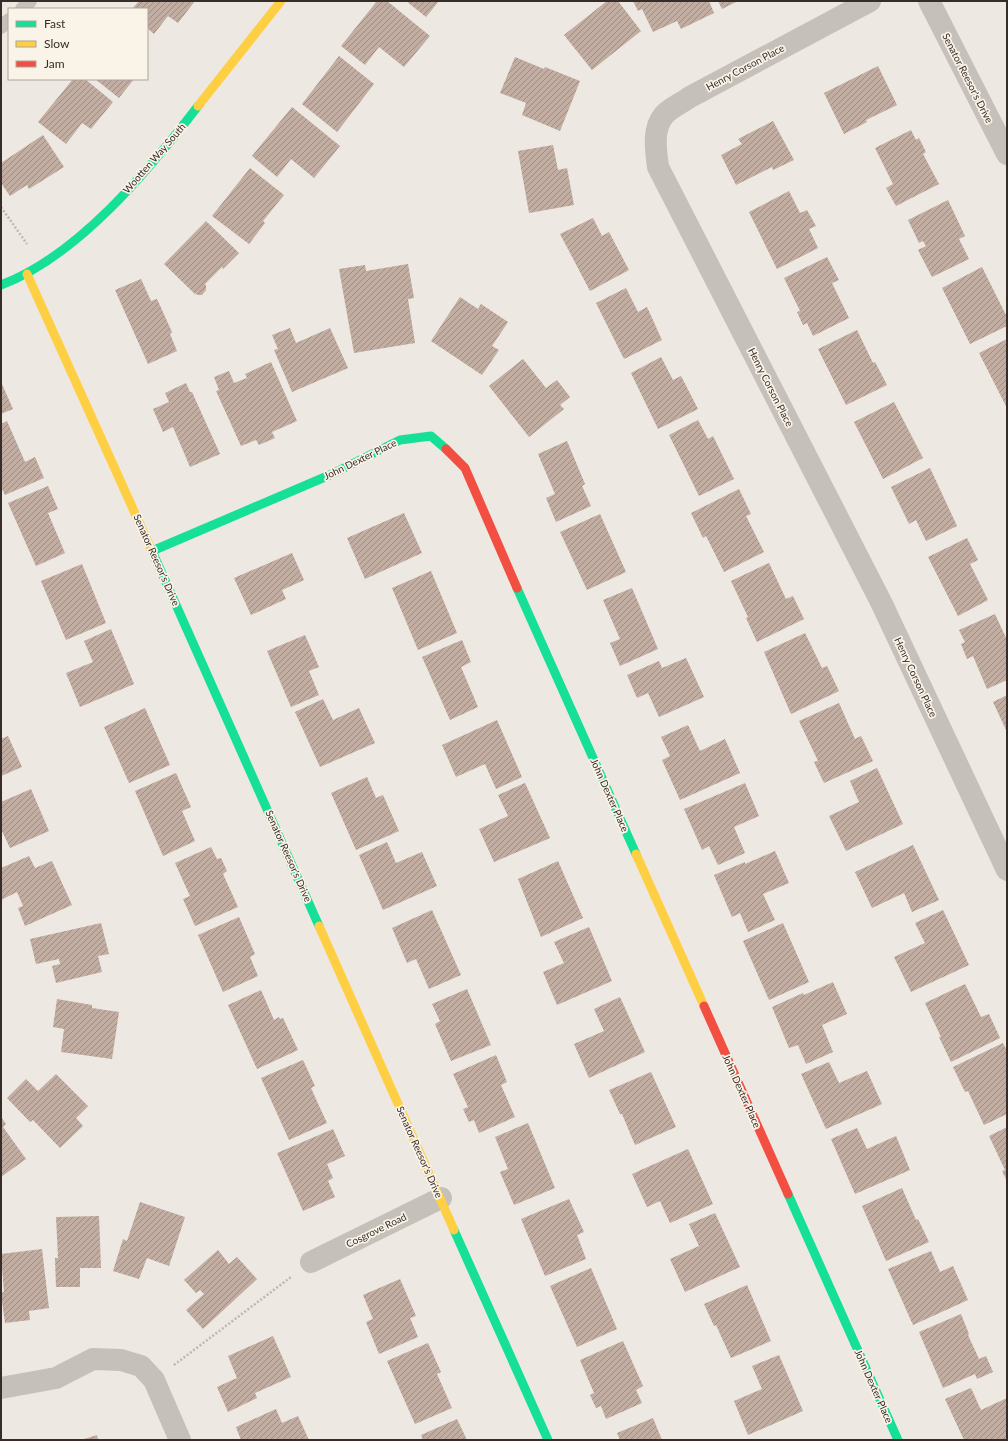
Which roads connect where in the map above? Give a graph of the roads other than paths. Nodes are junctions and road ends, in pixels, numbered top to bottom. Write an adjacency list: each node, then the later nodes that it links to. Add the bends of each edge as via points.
1 (281, 1): 5 (street, Wootten Way South, via 193,113 135,181 67,246)
2 (870, 1): 8 (street, Henry Corson Place, via 690,97 664,115 657,128 655,148 658,167 881,602)
3 (929, 1): 4 (street, Senator Reesor's Drive)
4 (1007, 154)
5 (27, 274): 6 (street, Wootten Way South); 7 (street, Senator Reesor's Drive)
6 (1, 285)
7 (152, 551): 9 (street, Senator Reesor's Drive); 14 (street, John Dexter Place, via 332,474 400,440 430,436 465,468)
8 (1007, 870)
9 (441, 1198): 10 (street, Cosgrove Road); 13 (street, Senator Reesor's Drive)
10 (311, 1262)
11 (1, 1388): 12 (street, via 56,1378 93,1359 121,1360 141,1366 154,1380)
12 (180, 1440)
13 (548, 1440)
14 (898, 1440)

